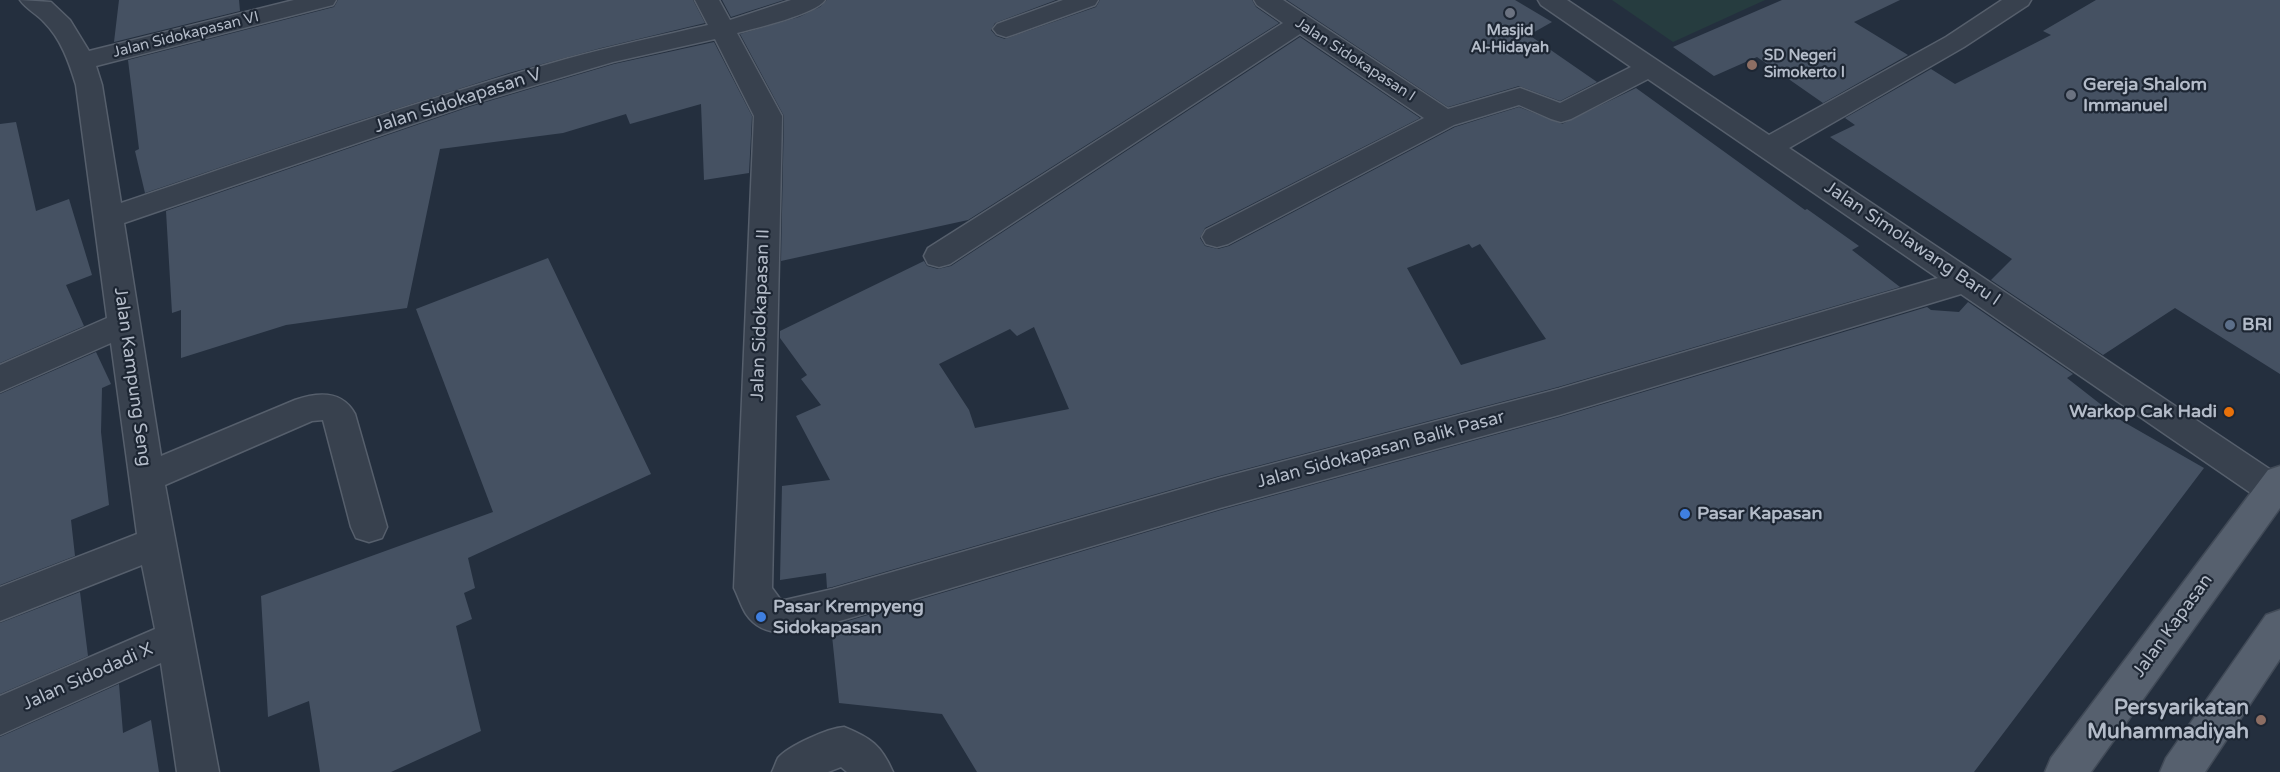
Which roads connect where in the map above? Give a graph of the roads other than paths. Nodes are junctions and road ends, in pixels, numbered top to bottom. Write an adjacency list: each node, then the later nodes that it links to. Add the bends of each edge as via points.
1 (324, 0): 12 (street, Jalan Sidokapasan VI)
2 (707, 0): 10 (street, Jalan Sidokapasan II)
3 (813, 0): 10 (street, Jalan Sidokapasan V, via 768,19)
4 (1086, 0): 11 (street)
5 (1266, 0): 9 (street, Jalan Sidokapasan I)
6 (1550, 0): 13 (street, Jalan Simolawang Baru I)
7 (2019, 0): 15 (street, via 1955,42)
8 (46, 2): 12 (street, Jalan Kampung Seng)
9 (1300, 23): 14 (street, Jalan Sidokapasan I); 18 (street)
10 (720, 28): 16 (street, Jalan Sidokapasan V, via 579,63 438,105); 27 (street, Jalan Sidokapasan II, via 768,116 753,588 765,612 776,617)
11 (1006, 28)
12 (83, 61): 16 (street, Jalan Kampung Seng)
13 (1649, 68): 14 (street, via 1561,113 1520,96); 15 (street, Jalan Simolawang Baru I)
14 (1444, 118): 17 (street)
15 (1769, 149): 19 (street, Jalan Simolawang Baru I)
16 (108, 218): 20 (street, Jalan Kampung Seng)
17 (1216, 237)
18 (939, 256)
19 (1967, 281): 23 (street, Jalan Simolawang Baru I); 27 (street, Jalan Sidokapasan Balik Pasar, via 1559,402 1220,493)
20 (125, 323): 21 (street); 22 (street, Jalan Kampung Seng)
21 (0, 380)
22 (146, 478): 24 (street, via 307,409 332,408 338,414); 25 (street, Jalan Kampung Seng)
23 (2276, 485): 34 (main road, Jalan Kapasan)
24 (369, 527)
25 (156, 543): 26 (street); 29 (street, Jalan Kampung Seng)
26 (0, 604)
27 (794, 615)
28 (2280, 627): 35 (main road)
29 (176, 638): 30 (street, Jalan Sidodadi X); 32 (street, Jalan Kampung Seng)
30 (0, 716)
31 (866, 764): 33 (street, via 846,747 837,746)
32 (198, 772)
33 (793, 772)
34 (2066, 772)
35 (2181, 772)

